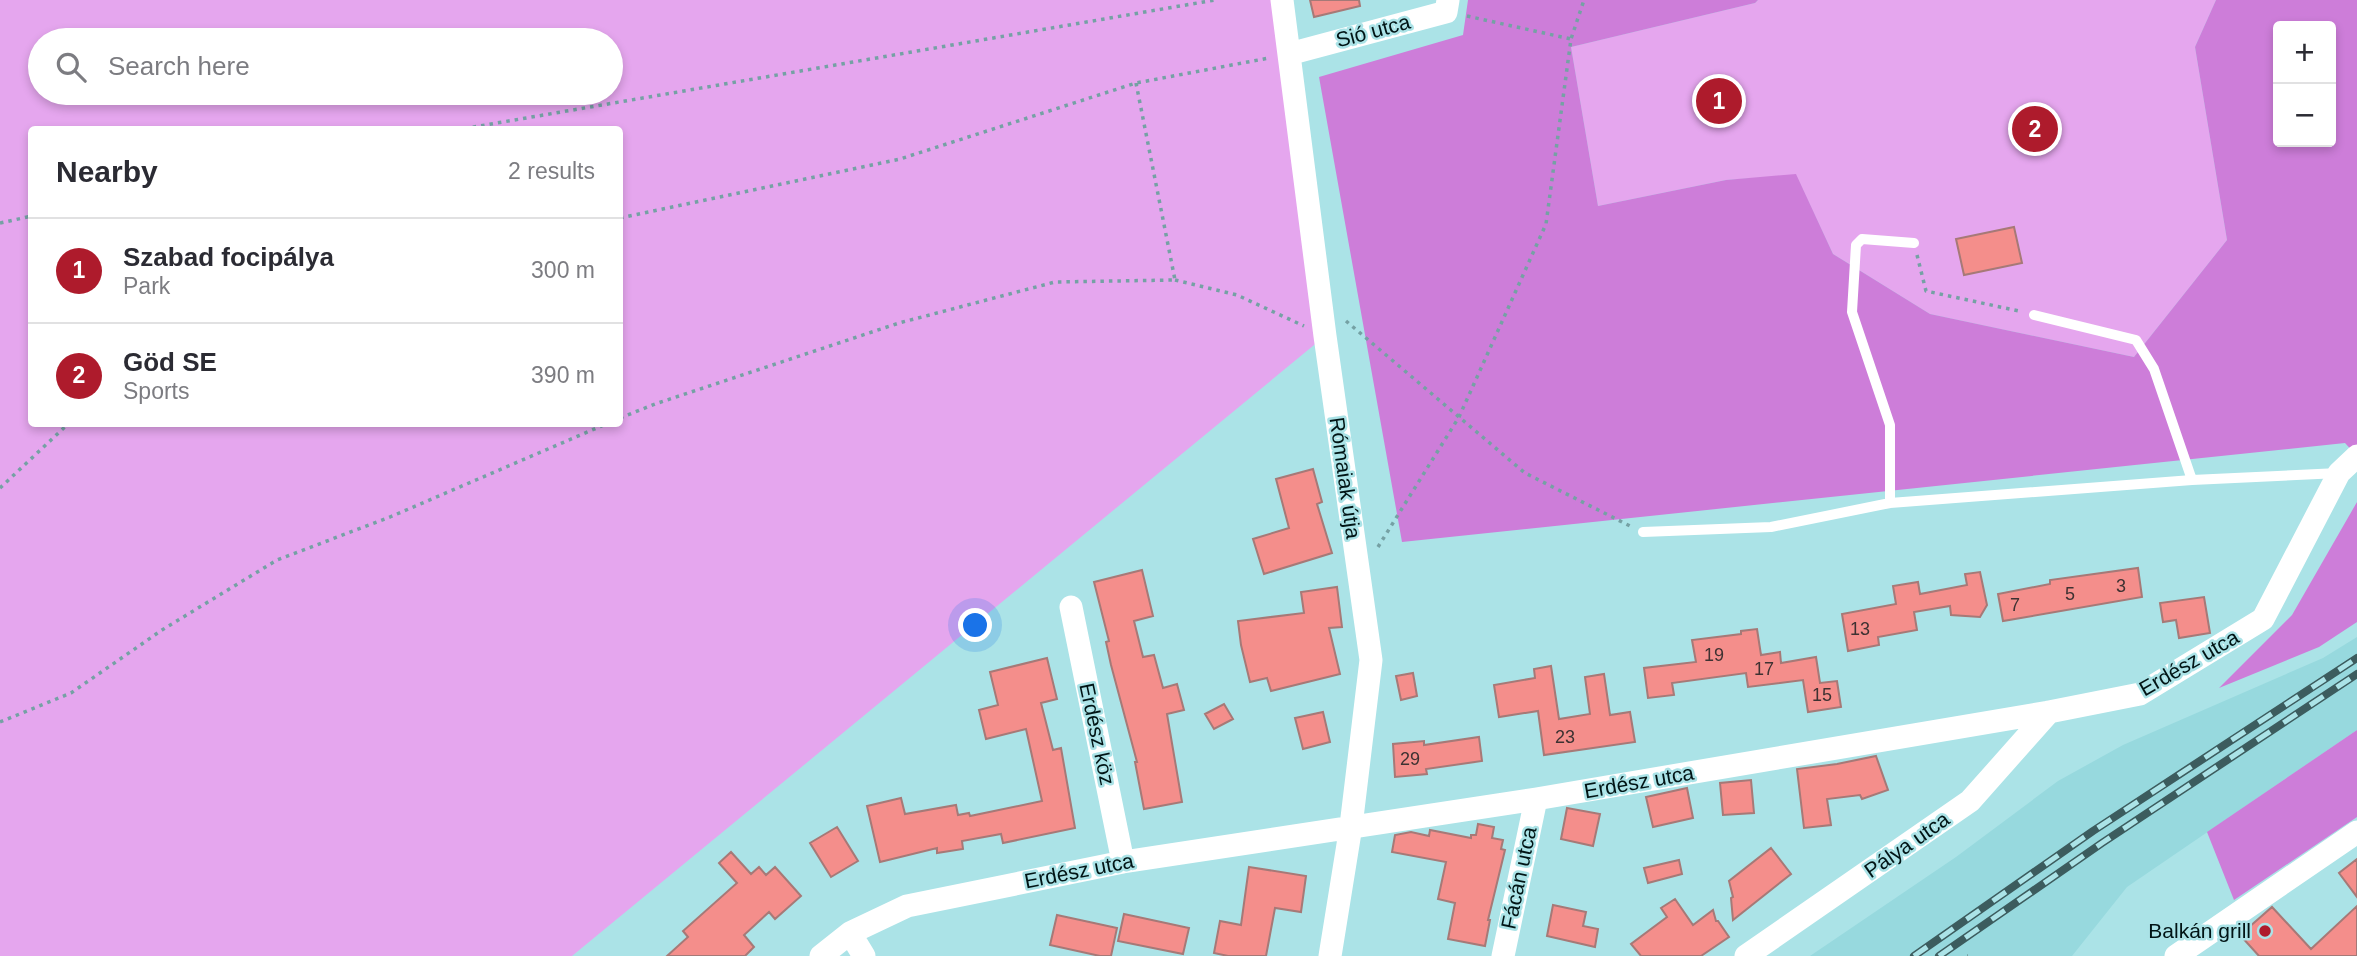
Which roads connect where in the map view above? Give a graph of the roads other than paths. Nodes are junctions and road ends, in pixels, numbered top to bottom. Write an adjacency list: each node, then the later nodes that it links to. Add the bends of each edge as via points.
1 (1282, 0): 3 (street, Rómaiak útja)
2 (1447, 6): 3 (street, Sió utca)
3 (1289, 54): 14 (street, Rómaiak útja, via 1371,660)
4 (1914, 243): 9 (lane, via 1862,239 1856,245 1852,312 1890,425)
5 (2034, 315): 8 (lane, via 2136,340 2154,369)
6 (2357, 456): 7 (street, Erdész utca)
7 (2339, 472): 8 (lane); 12 (street, Erdész utca, via 2263,619 2140,694)
8 (2192, 480): 9 (lane)
9 (1890, 503): 10 (lane, via 1771,527)
10 (1643, 532)
11 (1071, 607): 16 (street, Erdész köz)
12 (2049, 712): 13 (street, Erdész utca); 22 (street, Pálya utca, via 1970,801)
13 (1536, 799): 14 (street, Erdész utca); 21 (street, Fácán utca)
14 (1350, 826): 16 (street, Erdész utca); 20 (street, Rómaiak útja)
15 (2357, 832): 23 (street)
16 (1123, 862): 17 (street, Erdész utca, via 907,906)
17 (850, 933): 18 (street, Erdész utca); 19 (street)
18 (821, 956)
19 (864, 956)
20 (1329, 956)
21 (1503, 956)
22 (1746, 956)
23 (2176, 956)

